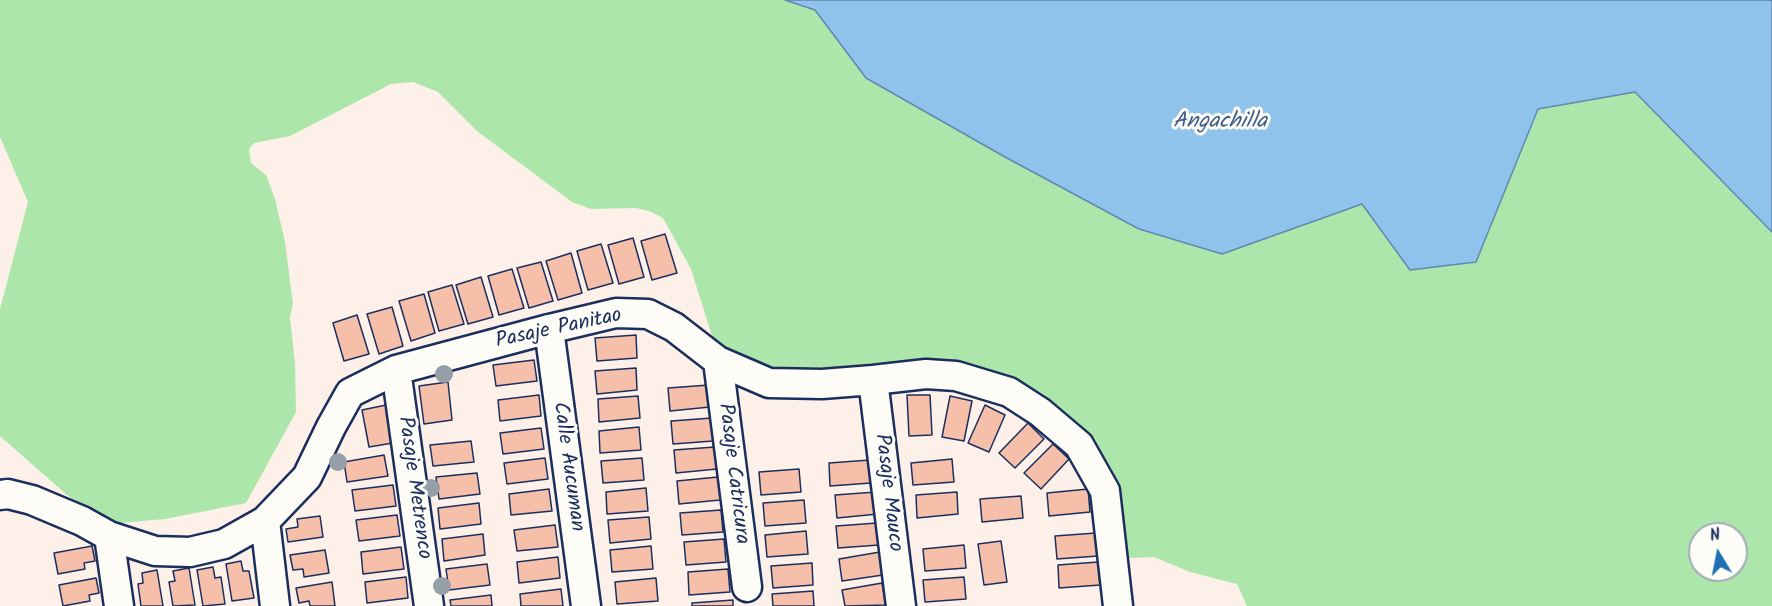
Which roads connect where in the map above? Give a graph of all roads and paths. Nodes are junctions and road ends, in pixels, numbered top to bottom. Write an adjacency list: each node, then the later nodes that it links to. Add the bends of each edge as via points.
1 (549, 329): 2 (street, Pasaje Panitao, via 616,313 648,314 674,327); 3 (street, Pasaje Panitao); 12 (street, Calle Aucuman)
2 (718, 361): 4 (street, Pasaje Panitao, via 769,383); 8 (street, Pasaje Catricura)
3 (396, 370): 6 (street, Pasaje Panitao, via 350,393 307,477); 11 (street, Pasaje Metrenco)
4 (873, 380): 13 (street, Pasaje Mauco); 14 (street, Pasaje Panitao, via 926,374 956,376 1009,392 1079,445 1105,491)
5 (0, 495): 7 (street, Pasaje Panitao, via 32,500)
6 (265, 521): 7 (street, Pasaje Panitao, via 224,544 190,552 155,551); 10 (street)
7 (109, 536): 9 (street)
8 (747, 587)
9 (119, 606)
10 (275, 606)
11 (429, 606)
12 (586, 606)
13 (901, 606)
14 (1118, 606)

